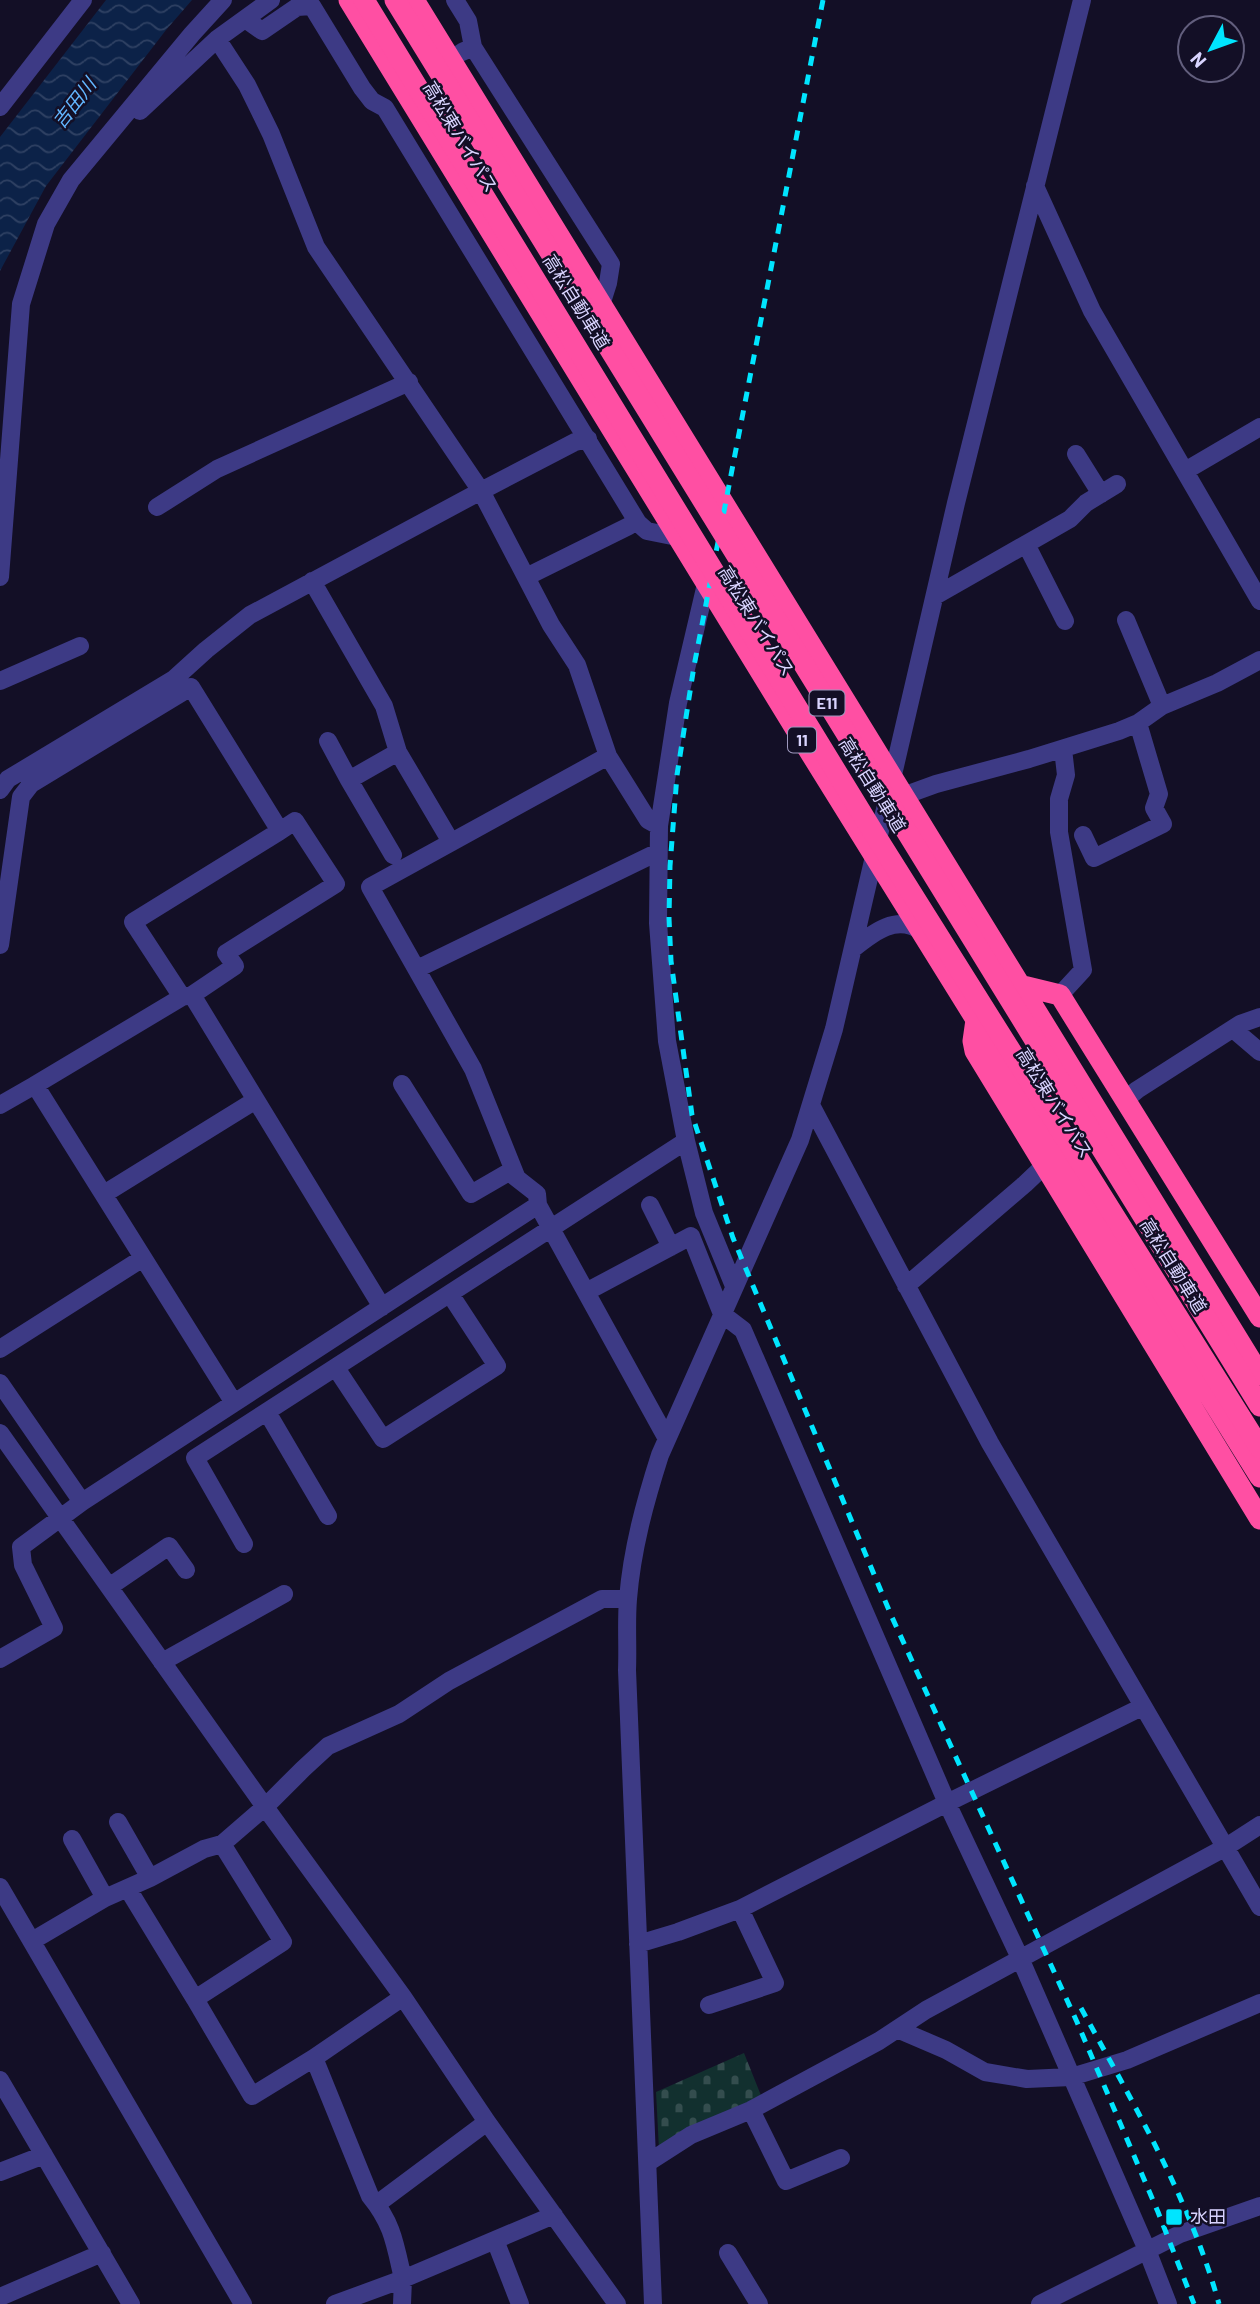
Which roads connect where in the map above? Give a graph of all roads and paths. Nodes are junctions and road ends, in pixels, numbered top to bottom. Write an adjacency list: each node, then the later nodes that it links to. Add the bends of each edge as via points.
1 (83, 0): 15 (street)
2 (223, 0): 17 (street)
3 (271, 0): 10 (street)
4 (349, 0): 14 (highway, 高松東バイパス / 11)
5 (364, 0): 103 (highway, 高松自動車道 / E11, bridge, via 872,830)
6 (395, 0): 99 (highway, 高松自動車道 / E11, bridge)
7 (414, 0): 13 (highway, 高松東バイパス)
8 (456, 0): 12 (street, via 468,21)
9 (1082, 0): 18 (street)
10 (245, 19): 11 (street); 16 (street, via 262,31 297,8 312,6 362,88)
11 (217, 39): 17 (street, via 143,110); 20 (street, via 271,134 316,247)
12 (473, 47): 13 (street); 19 (street, via 611,264)
13 (450, 59): 19 (highway, 高松東バイパス)
14 (408, 96): 16 (street); 30 (highway, 高松東バイパス / 11)
15 (0, 107)
16 (385, 108): 22 (street)
17 (127, 115): 33 (street, via 71,180 46,224 29,273 21,304)
18 (1035, 186): 24 (street, via 1092,311); 36 (street)
19 (601, 305): 50 (highway, 高松東バイパス)
20 (409, 382): 26 (street); 28 (street, via 218,469)
21 (1260, 427): 24 (street)
22 (588, 439): 26 (street); 30 (street, via 638,523 654,534)
23 (1076, 454): 27 (street)
24 (1185, 471): 37 (street)
25 (1116, 484): 27 (street)
26 (481, 491): 32 (street); 34 (street)
27 (1101, 494): 31 (street, via 1070,519)
28 (157, 507)
29 (629, 526): 32 (street)
30 (677, 537): 35 (highway, 高松東バイパス / 11)
31 (1026, 544): 36 (street); 39 (street)
32 (526, 577): 48 (street, via 577,666)
33 (0, 578)
34 (312, 582): 47 (street, via 384,706); 51 (street, via 250,615 174,679 8,779)
35 (706, 584): 52 (street, via 678,703); 58 (highway, 高松東バイパス / 11)
36 (935, 596): 50 (street)
37 (1260, 601)
38 (1126, 620): 43 (street)
39 (1065, 621)
40 (80, 646): 42 (street)
41 (1260, 660): 43 (street)
42 (0, 681)
43 (1162, 706): 44 (street)
44 (1138, 723): 46 (street); 54 (street, via 1159,794 1154,807 1163,824 1094,858)
45 (328, 741): 49 (street)
46 (1063, 749): 50 (street, via 936,784); 64 (street, via 1066,775 1059,799 1059,832 1083,970)
47 (398, 752): 49 (street); 55 (street)
48 (608, 756): 52 (street, via 648,821); 55 (street)
49 (349, 780): 57 (street)
50 (898, 788): 58 (street); 63 (highway, 高松東バイパス)
51 (0, 789)
52 (659, 826): 56 (street)
53 (280, 831): 60 (street, via 191,687 31,784 21,797); 65 (street, via 133,922); 65 (street, via 295,821 336,884 226,953 235,966)
54 (1083, 835)
55 (451, 842): 62 (street, via 370,887)
56 (658, 852): 62 (street); 76 (street, via 666,1029)
57 (393, 855)
58 (875, 857): 59 (highway, 高松東バイパス / 11); 61 (street)
59 (921, 931): 61 (street, via 912,924 887,926); 67 (highway, 高松東バイパス / 11)
60 (0, 945)
61 (854, 948): 75 (street)
62 (417, 969): 78 (street, via 473,1069)
63 (1019, 985): 64 (highway); 89 (highway, 高松東バイパス)
64 (1060, 995): 73 (highway)
65 (187, 996): 71 (street); 72 (street)
66 (1260, 1017): 68 (street)
67 (976, 1020): 77 (highway, via 975,1051); 104 (highway, 高松東バイパス / 11)
68 (1233, 1029): 69 (street); 73 (street)
69 (1260, 1052)
70 (402, 1084): 78 (street, via 471,1194 509,1172)
71 (35, 1085): 74 (street); 79 (street)
72 (256, 1100): 79 (street); 91 (street)
73 (1125, 1100): 85 (highway)
74 (0, 1105)
75 (812, 1107): 86 (street); 87 (street)
76 (686, 1141): 82 (street); 86 (street, via 704,1213)
77 (1045, 1165): 87 (street); 108 (highway)
78 (516, 1176): 80 (street, via 537,1194)
79 (104, 1194): 84 (street)
80 (538, 1205): 82 (street); 91 (street)
81 (650, 1205): 83 (street)
82 (551, 1229): 88 (street); 90 (street)
83 (671, 1247): 88 (street); 92 (street, via 691,1236)
84 (144, 1258): 94 (street); 98 (street)
85 (1236, 1277): 89 (highway); 93 (highway)
86 (734, 1286): 92 (street)
87 (906, 1286): 116 (street)
88 (586, 1292): 102 (street)
89 (1209, 1293): 96 (highway, 高松東バイパス)
90 (450, 1294): 95 (street); 95 (street, via 497,1366 452,1396 383,1439)
91 (382, 1307): 98 (street)
92 (722, 1314): 102 (street); 117 (street, via 743,1330)
93 (1260, 1317)
94 (0, 1349)
95 (336, 1368): 100 (street)
96 (1260, 1376)
97 (0, 1383): 105 (street)
98 (234, 1403): 105 (street)
99 (1260, 1406)
100 (267, 1412): 107 (street); 109 (street, via 195,1458)
101 (0, 1433): 106 (street)
102 (667, 1439): 113 (street, via 645,1502)
103 (1260, 1448)
104 (1260, 1477)
105 (82, 1502): 106 (street)
106 (57, 1513): 111 (street); 114 (street, via 21,1547 23,1565 54,1628)
107 (328, 1516)
108 (1260, 1519)
109 (244, 1544)
110 (186, 1570): 111 (street, via 169,1546)
111 (109, 1587): 115 (street)
112 (284, 1594): 115 (street)
113 (628, 1599): 118 (street, via 602,1599 449,1681 400,1714 328,1746); 131 (street)
114 (0, 1659)
115 (162, 1662): 118 (street)
116 (1142, 1707): 117 (street); 123 (street)
117 (947, 1803): 129 (street); 132 (street)
118 (265, 1807): 122 (street); 133 (street)
119 (118, 1822): 124 (street)
120 (1260, 1825): 123 (street)
121 (72, 1839): 127 (street)
122 (222, 1844): 124 (street); 134 (street, via 283,1941)
123 (1226, 1847): 128 (street); 132 (street)
124 (150, 1878): 125 (street)
125 (128, 1889): 127 (street); 134 (street)
126 (1, 1891): 130 (street)
127 (105, 1898): 130 (street)
128 (1260, 1908)
129 (740, 1909): 131 (street); 136 (street, via 775,1983)
130 (32, 1941): 157 (street)
131 (638, 1944): 145 (street)
132 (1020, 1958): 137 (street); 139 (street)
133 (403, 1997): 138 (street); 142 (street)
134 (195, 1999): 138 (street, via 252,2096)
135 (1260, 2003): 139 (street, via 1127,2060)
136 (709, 2005)
137 (897, 2029): 139 (street, via 985,2072 1027,2079); 141 (street)
138 (314, 2058): 147 (street)
139 (1071, 2077): 151 (street)
140 (0, 2080): 143 (street)
141 (751, 2110): 144 (street, via 786,2181); 145 (street, via 691,2135)
142 (487, 2122): 147 (street); 149 (street)
143 (44, 2155): 146 (street); 152 (street)
144 (841, 2158)
145 (649, 2162): 162 (street)
146 (0, 2172)
147 (377, 2204): 154 (street, via 391,2228)
148 (1260, 2206): 151 (street)
149 (554, 2215): 150 (street); 161 (street)
150 (495, 2240): 154 (street); 160 (street)
151 (1147, 2250): 164 (street); 165 (street)
152 (102, 2253): 155 (street); 156 (street)
153 (728, 2253): 163 (street)
154 (403, 2279): 158 (street); 159 (street)
155 (0, 2297)
156 (131, 2304)
157 (243, 2304)
158 (335, 2304)
159 (402, 2304)
160 (520, 2304)
161 (617, 2304)
162 (653, 2304)
163 (759, 2304)
164 (1040, 2304)
165 (1168, 2304)

